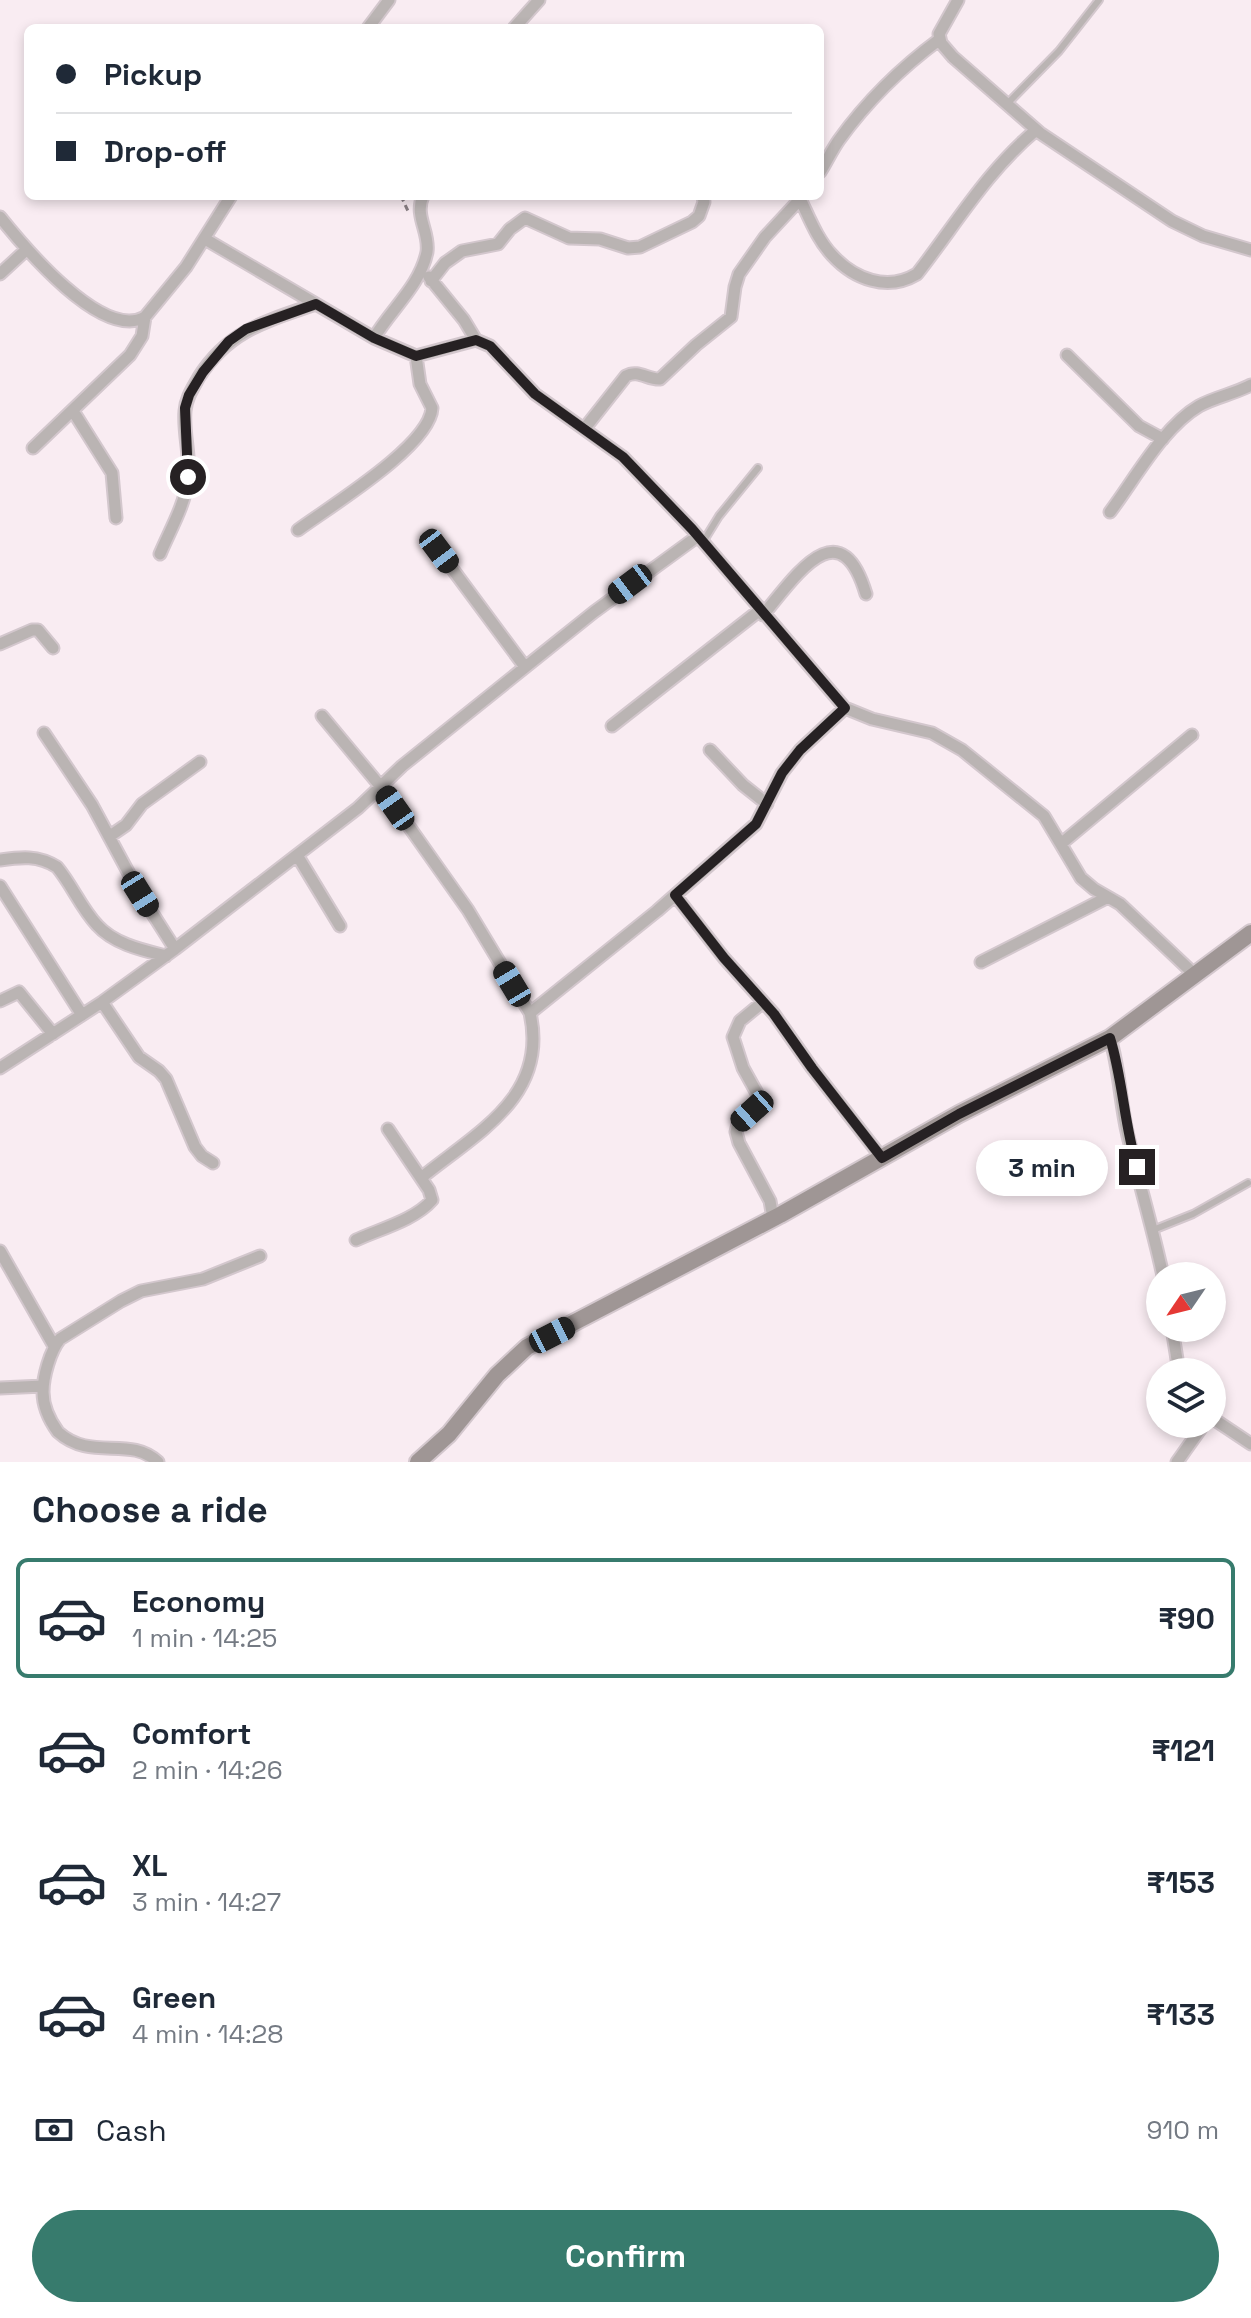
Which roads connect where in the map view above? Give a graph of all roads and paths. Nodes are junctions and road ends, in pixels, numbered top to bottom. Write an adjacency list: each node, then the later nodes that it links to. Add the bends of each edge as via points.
1 (389, 0): 5 (street)
2 (958, 0): 7 (street)
3 (1099, 0): 8 (lane)
4 (537, 1): 6 (street)
5 (371, 24)
6 (517, 24)
7 (940, 39): 8 (street); 10 (street, via 882,88)
8 (1007, 104): 9 (street)
9 (1036, 130): 15 (street, via 992,172 917,274 904,281 889,284 862,278 832,255); 19 (street, via 1172,221)
10 (824, 165)
11 (229, 200): 17 (street)
12 (422, 200): 20 (street, via 419,212 427,244)
13 (704, 200): 22 (street, via 692,222 640,247 569,238 525,218 498,244 452,257)
14 (799, 200): 31 (street, via 739,274 728,320 660,379 626,376)
15 (803, 200)
16 (0, 217): 18 (street)
17 (205, 239): 23 (street); 24 (street)
18 (26, 250): 21 (street); 24 (street, via 84,302 127,322)
19 (1251, 250)
20 (423, 265): 22 (street); 25 (street)
21 (0, 274)
22 (431, 281): 26 (street)
23 (316, 304): 25 (street); 40 (street, via 246,329 229,341 196,383 185,408 188,477)
24 (145, 317): 30 (street, via 142,336 130,355)
25 (374, 338): 28 (street)
26 (476, 340): 28 (street); 31 (street, via 490,346 535,394)
27 (1067, 355): 32 (street, via 1139,426)
28 (416, 356): 37 (street, via 420,384 432,408 428,423 376,475)
29 (1251, 385): 32 (street, via 1200,406)
30 (73, 411): 33 (street); 36 (street, via 112,473)
31 (585, 428): 38 (street, via 623,457)
32 (1163, 439): 35 (street)
33 (33, 448)
34 (758, 468): 38 (lane)
35 (1110, 512)
36 (116, 518)
37 (298, 530)
38 (700, 539): 42 (street); 45 (street)
39 (439, 551): 45 (street)
40 (160, 554)
41 (866, 594): 42 (street, via 852,562 831,551 800,571)
42 (762, 612): 46 (street); 48 (street)
43 (0, 644): 44 (street, via 38,630)
44 (53, 648)
45 (525, 667): 53 (street)
46 (845, 708): 54 (street, via 800,750); 56 (street, via 948,741 1044,816)
47 (322, 716): 53 (street)
48 (612, 726)
49 (44, 733): 55 (street)
50 (1192, 735): 56 (street)
51 (710, 750): 54 (street)
52 (200, 762): 55 (street, via 142,804)
53 (381, 787): 57 (street); 70 (street, via 468,910)
54 (767, 804): 60 (street, via 756,824)
55 (110, 836): 64 (street)
56 (1062, 843): 61 (street, via 1081,878)
57 (297, 855): 62 (street); 64 (street)
58 (0, 860): 64 (street, via 47,861 63,874 108,935 129,946)
59 (0, 886): 71 (street)
60 (675, 895): 69 (street); 70 (street)
61 (1108, 897): 65 (street); 66 (street)
62 (340, 926)
63 (1251, 933): 66 (main road)
64 (170, 952): 68 (street)
65 (981, 962)
66 (1195, 975): 73 (main road)
67 (0, 1001): 72 (street, via 19,992)
68 (102, 1002): 71 (street); 77 (street, via 139,1057 166,1079 195,1147)
69 (763, 1002): 76 (street); 80 (street, via 740,1021 733,1037 758,1095 736,1132)
70 (530, 1013): 78 (street, via 530,1068 506,1111)
71 (82, 1015): 72 (street)
72 (53, 1034): 74 (street)
73 (1110, 1038): 76 (main road); 81 (street)
74 (0, 1068)
75 (388, 1129): 78 (street)
76 (882, 1158): 80 (main road)
77 (213, 1163)
78 (421, 1178): 82 (street, via 432,1200 426,1207)
79 (1248, 1183): 81 (lane)
80 (773, 1218): 93 (main road, via 527,1347)
81 (1153, 1230): 85 (street)
82 (356, 1240)
83 (0, 1251): 86 (street)
84 (260, 1256): 86 (street, via 203,1279 141,1291)
85 (1160, 1262)
86 (54, 1346): 87 (street)
87 (43, 1386): 88 (street); 92 (street, via 49,1416 76,1451 95,1456 148,1454)
88 (0, 1388)
89 (1226, 1427): 91 (street)
90 (1194, 1438): 94 (street)
91 (1251, 1444)
92 (158, 1462)
93 (418, 1462)
94 (1177, 1462)

